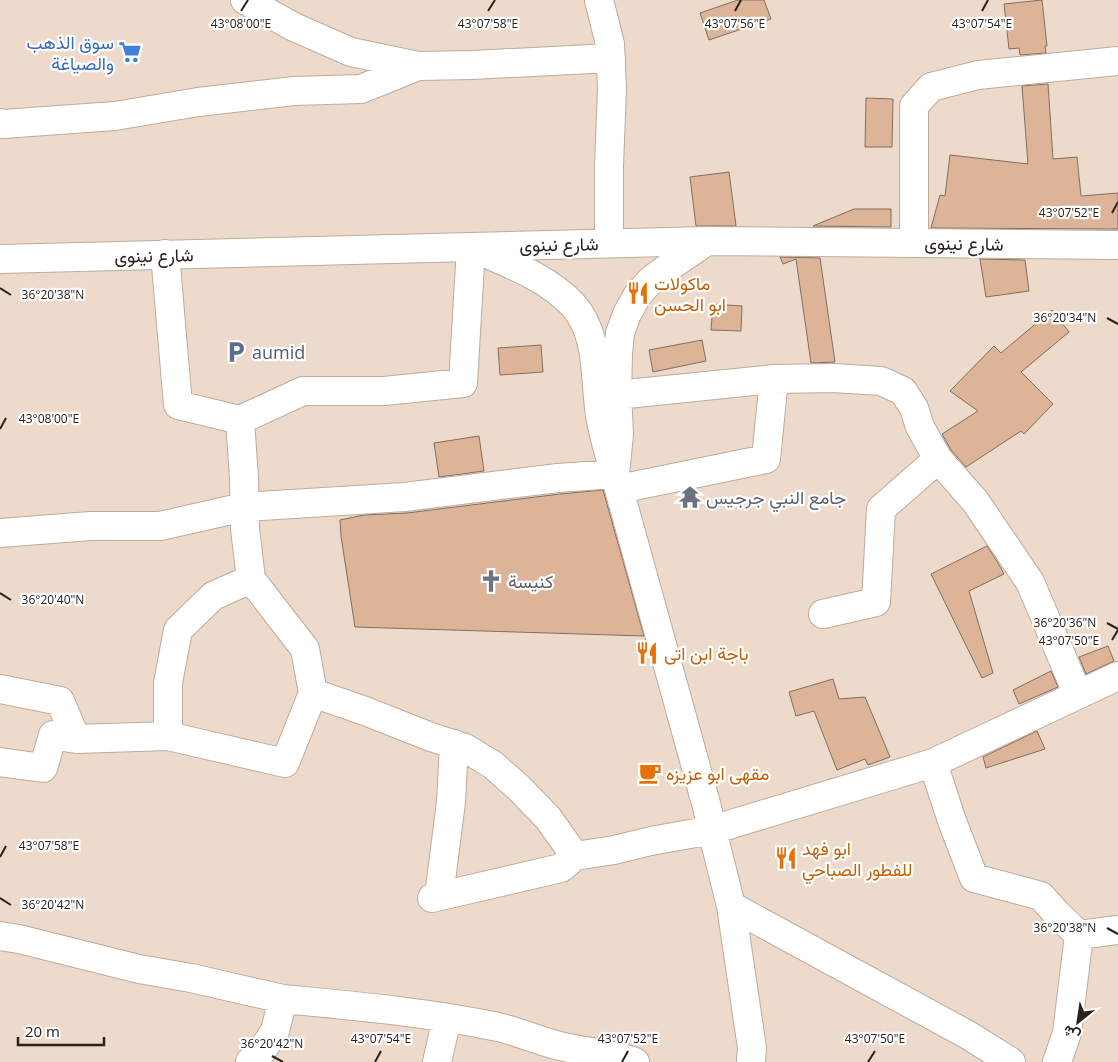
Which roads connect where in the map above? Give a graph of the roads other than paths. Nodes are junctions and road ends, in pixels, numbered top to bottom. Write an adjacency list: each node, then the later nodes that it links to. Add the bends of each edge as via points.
1 (245, 0): 5 (street, via 294,27 351,52)
2 (599, 0): 3 (street)
3 (611, 58): 5 (street); 8 (street)
4 (1118, 61): 9 (street, via 978,76 931,87 914,106)
5 (418, 66): 6 (street, via 362,89 284,92 116,116)
6 (0, 123)
7 (707, 241): 8 (street, شارع نينوى); 9 (street, شارع نينوى); 15 (street, via 666,268 637,296 620,333)
8 (609, 243): 11 (street, شارع نينوى)
9 (914, 243): 10 (street, شارع نينوى)
10 (1118, 245)
11 (471, 247): 12 (street, شارع نينوى); 16 (street, via 463,383 384,391 303,391); 18 (street, via 544,283 573,306 583,320 594,353 600,415)
12 (165, 254): 13 (street, شارع نينوى); 16 (street, via 178,404)
13 (0, 258)
14 (774, 379): 15 (street); 17 (street, via 881,381 903,390); 18 (street, via 766,459)
15 (616, 395): 18 (street, via 619,434)
16 (240, 420): 19 (street)
17 (938, 459): 22 (street, via 881,508 876,602); 26 (street, via 975,502 1030,582)
18 (617, 481): 19 (street, via 558,478 405,497); 32 (street)
19 (244, 507): 20 (street, via 160,526 90,526); 21 (street)
20 (0, 533)
21 (251, 579): 25 (street, via 305,649); 27 (street, via 213,596 178,630 168,683)
22 (822, 614)
23 (1118, 676): 26 (street)
24 (0, 689): 28 (street, via 60,702)
25 (313, 693): 27 (street, via 285,762); 29 (street)
26 (1078, 695): 31 (street)
27 (168, 736): 28 (street)
28 (76, 739): 30 (street, via 53,735 43,768)
29 (454, 744): 33 (street, via 493,765 519,788 548,818); 33 (street, via 451,802 436,897 561,868)
30 (0, 762)
31 (933, 763): 32 (street); 36 (street, via 974,878 1041,896)
32 (712, 830): 33 (street); 34 (street)
33 (575, 856)
34 (731, 906): 43 (street, via 752,1048); 44 (street, via 968,1035)
35 (1118, 930): 36 (street)
36 (1079, 935): 45 (street, via 1067,1033)
37 (0, 936): 38 (street)
38 (283, 999): 39 (street); 40 (street, via 275,1032 257,1058)
39 (447, 1018): 41 (street); 42 (street)
40 (250, 1062)
41 (437, 1062)
42 (635, 1062)
43 (751, 1062)
44 (1010, 1062)
45 (1057, 1062)

